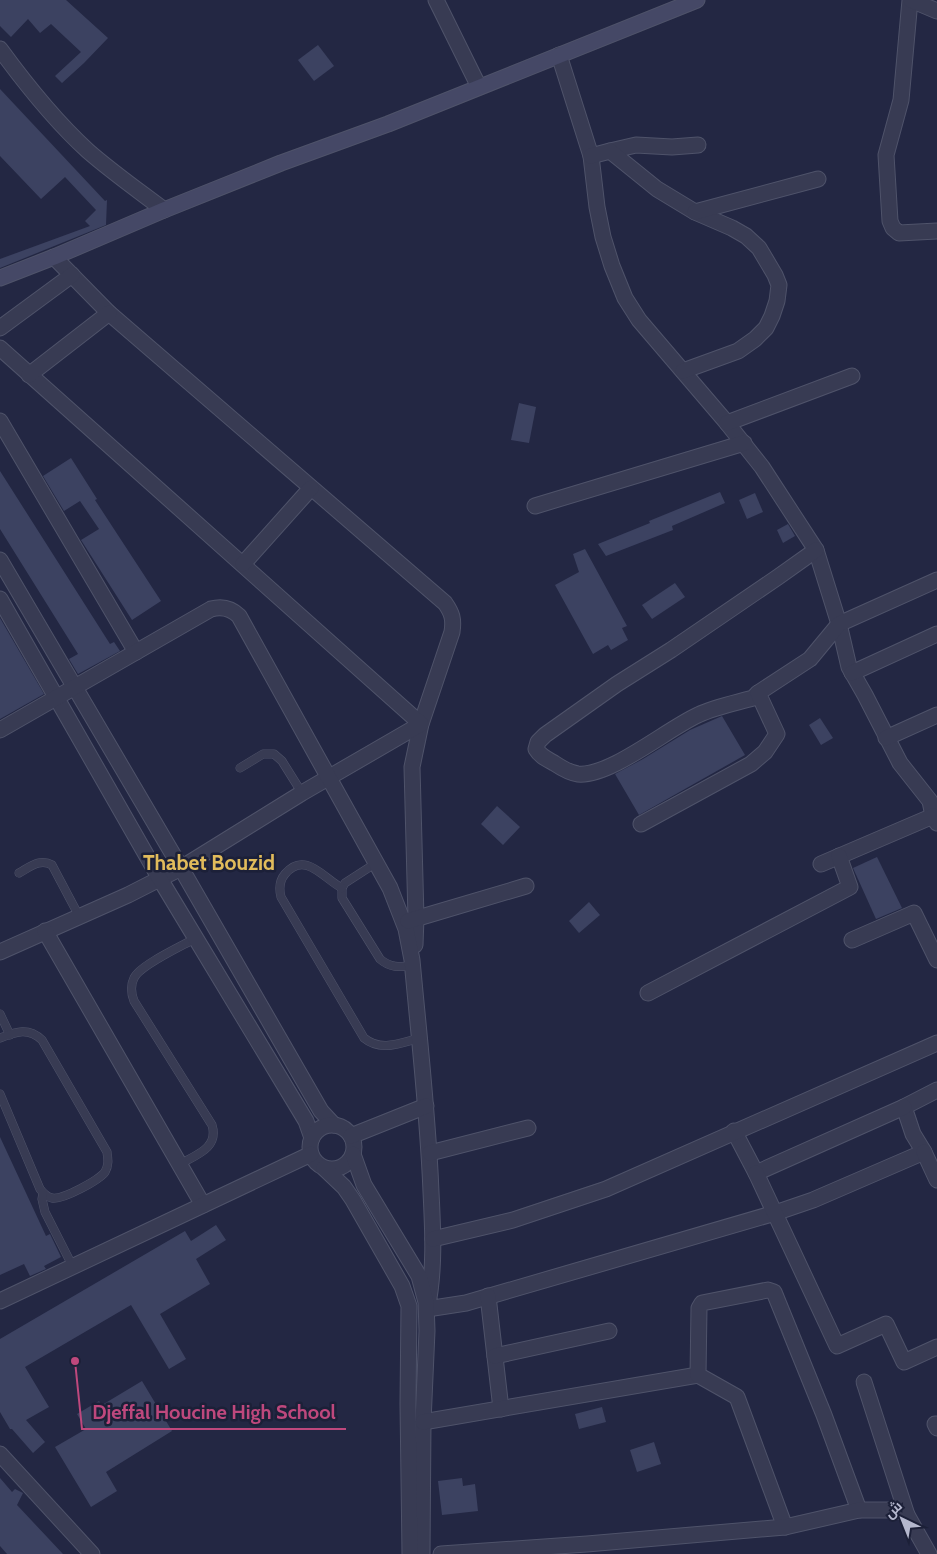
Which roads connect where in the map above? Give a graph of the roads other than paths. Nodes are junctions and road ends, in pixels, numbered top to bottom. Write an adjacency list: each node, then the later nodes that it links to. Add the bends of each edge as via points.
1 (436, 0): 7 (street)
2 (697, 0): 6 (street)
3 (910, 0): 4 (street); 14 (street, via 901,100 886,155 890,221 899,233)
4 (937, 11)
5 (0, 49): 12 (street, via 66,130)
6 (559, 55): 7 (street); 10 (street)
7 (479, 87): 12 (street)
8 (698, 145): 9 (street, via 672,148 636,145)
9 (610, 151): 10 (street); 13 (street, via 657,189)
10 (591, 156): 21 (street, via 603,237 625,298 639,320)
11 (818, 179): 13 (street)
12 (164, 210): 15 (street)
13 (695, 212): 21 (street, via 746,236 759,248 779,285 772,316 755,339 738,351)
14 (937, 231)
15 (54, 257): 16 (street); 17 (street)
16 (72, 275): 18 (street); 19 (street)
17 (0, 278)
18 (108, 313): 22 (street); 27 (street)
19 (0, 328)
20 (0, 348): 22 (street)
21 (683, 371): 25 (street)
22 (29, 375): 31 (street)
23 (852, 376): 25 (street)
24 (0, 421): 36 (street)
25 (727, 423): 26 (street)
26 (744, 443): 28 (street); 29 (street)
27 (311, 488): 31 (street); 42 (street, via 452,611 452,632)
28 (536, 506)
29 (816, 550): 34 (street); 39 (street, via 545,735 536,749 560,767 578,774 596,772 626,759 671,728 699,714 753,698)
30 (0, 560): 38 (street)
31 (243, 564): 42 (street)
32 (937, 580): 34 (street)
33 (0, 599): 40 (street)
34 (839, 624): 37 (street); 39 (street, via 810,659)
35 (937, 634): 37 (street)
36 (136, 652): 38 (street); 46 (street, via 211,609 224,607 235,612)
37 (852, 672): 44 (street)
38 (75, 687): 40 (street); 53 (street)
39 (758, 693): 49 (street, via 777,734 765,752 751,764)
40 (56, 698): 43 (street); 55 (street)
41 (937, 715): 44 (street)
42 (421, 724): 46 (street); 59 (street, via 411,778)
43 (0, 730)
44 (886, 738): 48 (street, via 900,764)
45 (240, 768): 47 (lane, via 263,754 274,754)
46 (329, 778): 47 (street); 51 (street)
47 (302, 793): 53 (street)
48 (934, 809): 50 (street)
49 (641, 824)
50 (839, 856): 52 (street); 67 (street, via 850,887)
51 (376, 863): 57 (lane); 59 (street)
52 (820, 864)
53 (181, 868): 55 (street); 77 (street, via 320,1111)
54 (19, 873): 58 (lane, via 40,862 52,865)
55 (160, 878): 58 (street); 62 (street)
56 (526, 886): 59 (street)
57 (342, 888): 66 (lane, via 344,903 380,959 396,967); 71 (lane, via 307,865 296,866 286,872 279,886 281,897 364,1038 374,1045 384,1046)
58 (79, 916): 60 (street)
59 (410, 920): 66 (street)
60 (45, 931): 64 (street); 86 (street)
61 (932, 936): 63 (street, via 914,913); 65 (street)
62 (196, 938): 81 (street, via 306,1122); 86 (lane, via 140,969 131,990 134,1001 214,1131 210,1146)
63 (852, 940)
64 (0, 952)
65 (937, 960)
66 (413, 966): 71 (street)
67 (648, 993)
68 (0, 1014): 69 (lane)
69 (10, 1035): 70 (lane); 90 (lane, via 26,1031 42,1040 107,1152 106,1170 99,1178 63,1197 52,1198)
70 (0, 1038)
71 (420, 1038): 75 (street)
72 (937, 1043): 79 (street)
73 (937, 1090): 76 (street)
74 (0, 1094): 90 (lane)
75 (426, 1106): 80 (street); 83 (street)
76 (904, 1106): 82 (street, via 913,1134); 88 (street)
77 (334, 1125): 80 (street); 81 (street, via 321,1128)
78 (528, 1128): 83 (street)
79 (734, 1131): 88 (street); 93 (street, via 606,1188 513,1220)
80 (351, 1136): 85 (street)
81 (312, 1138): 84 (street)
82 (924, 1152): 89 (street); 92 (street)
83 (430, 1153): 93 (street)
84 (310, 1154): 87 (street); 91 (street)
85 (353, 1154): 87 (street, via 341,1167); 97 (street, via 364,1185 419,1276)
86 (180, 1164): 91 (street)
87 (324, 1168): 113 (street, via 353,1200 402,1286 409,1306)
88 (756, 1173): 92 (street)
89 (937, 1180)
90 (43, 1193): 94 (lane, via 45,1212)
91 (203, 1205): 94 (street)
92 (775, 1213): 95 (street); 99 (street, via 837,1346 886,1324 904,1362)
93 (433, 1238): 97 (street)
94 (73, 1267): 96 (street)
95 (488, 1296): 97 (street); 100 (street)
96 (0, 1301)
97 (427, 1309): 104 (street)
98 (609, 1331): 100 (street)
99 (937, 1347)
100 (495, 1356): 103 (street)
101 (698, 1375): 103 (street); 108 (street, via 700,1305 773,1291); 110 (street, via 737,1397)
102 (864, 1382): 109 (street)
103 (502, 1409): 104 (street)
104 (423, 1422): 114 (street)
105 (937, 1424): 106 (street)
106 (937, 1428)
107 (0, 1454): 112 (street)
108 (859, 1510): 109 (street, via 898,1510); 110 (street)
109 (907, 1515): 116 (street)
110 (785, 1527): 111 (street)
111 (587, 1549): 115 (street)
112 (92, 1554)
113 (410, 1554)
114 (422, 1554)
115 (441, 1554)
116 (929, 1554)

